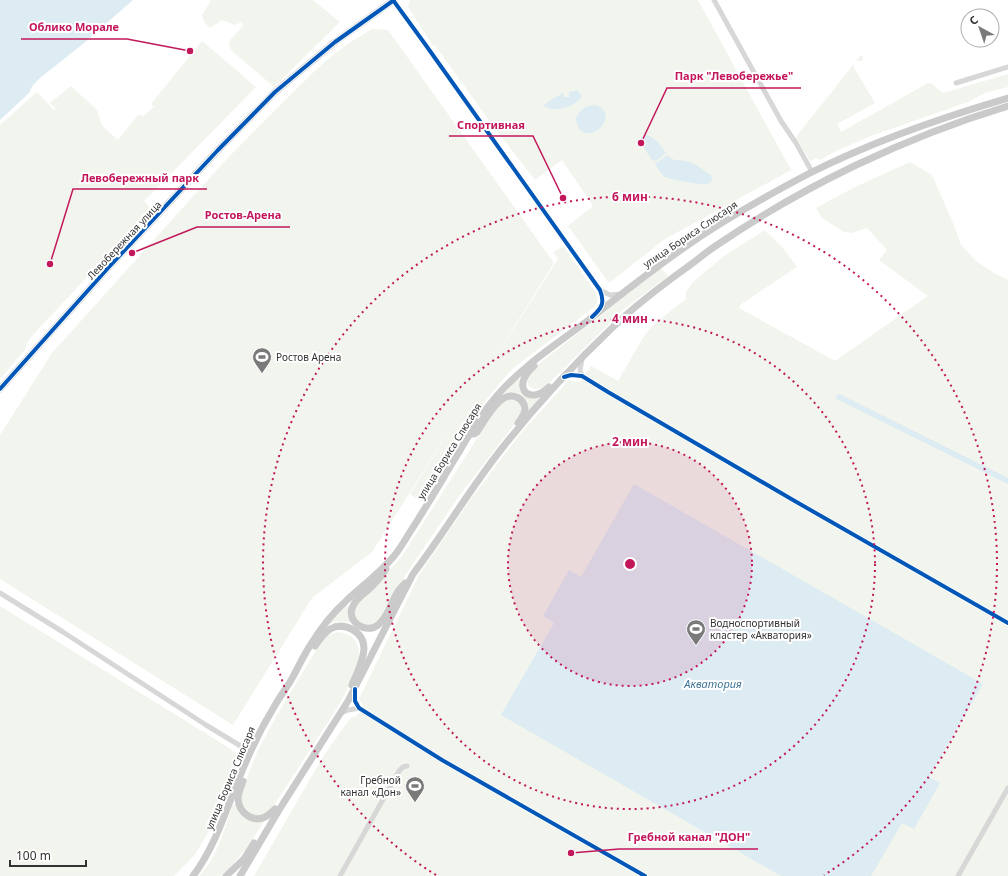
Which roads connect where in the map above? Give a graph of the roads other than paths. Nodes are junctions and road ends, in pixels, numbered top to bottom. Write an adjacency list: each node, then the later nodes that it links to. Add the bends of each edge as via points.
1 (394, 0): 8 (street); 15 (main road, Левобережная улица, via 335,42 275,92 113,263)
2 (714, 0): 7 (street)
3 (1008, 67): 4 (street)
4 (956, 83)
5 (1008, 98): 7 (main road, улица Бориса Слюсаря, via 930,122)
6 (1008, 106): 12 (main road, via 938,130 870,158 783,203 672,278 615,325)
7 (812, 172): 9 (main road, улица Бориса Слюсаря, via 718,226)
8 (600, 290): 9 (street, via 610,295); 10 (street, via 602,305)
9 (622, 294): 10 (main road, улица Бориса Слюсаря)
10 (592, 317): 11 (main road, улица Бориса Слюсаря)
11 (552, 348): 13 (main road, via 551,352 526,374 523,388 533,396 542,394 562,374); 16 (main road, улица Бориса Слюсаря, via 504,388)
12 (582, 358): 13 (main road); 14 (street)
13 (566, 374): 14 (street); 17 (main road)
14 (582, 376): 21 (street)
15 (0, 389)
16 (470, 434): 17 (main road, via 477,432 501,400 514,396 521,400 525,410 504,440); 18 (main road, улица Бориса Слюсаря)
17 (504, 446): 19 (main road)
18 (395, 555): 19 (main road, via 380,577 352,607 354,622 363,628 379,624 398,592); 22 (main road, улица Бориса Слюсаря, via 329,618 312,641)
19 (413, 574): 23 (main road)
20 (0, 593): 27 (street, via 239,745 245,753)
21 (1008, 623)
22 (293, 675): 24 (main road, via 299,673 317,643 330,629 350,628 360,636 364,648 361,666 346,698); 27 (main road, улица Бориса Слюсаря)
23 (355, 689): 24 (main road); 25 (street, via 355,702)
24 (348, 701): 26 (main road)
25 (359, 708): 26 (street); 36 (street, via 442,760)
26 (340, 713): 29 (main road)
27 (246, 761): 31 (main road, via 251,761 239,792 241,810 254,819 265,818); 32 (main road, улица Бориса Слюсаря, via 219,830)
28 (407, 766): 35 (street, via 399,771)
29 (295, 783): 31 (main road, via 288,786); 34 (main road)
30 (1008, 788): 37 (street)
31 (275, 809): 33 (main road, via 244,859)
32 (193, 876)
33 (226, 876)
34 (240, 876)
35 (340, 876)
36 (645, 876)
37 (958, 876)

